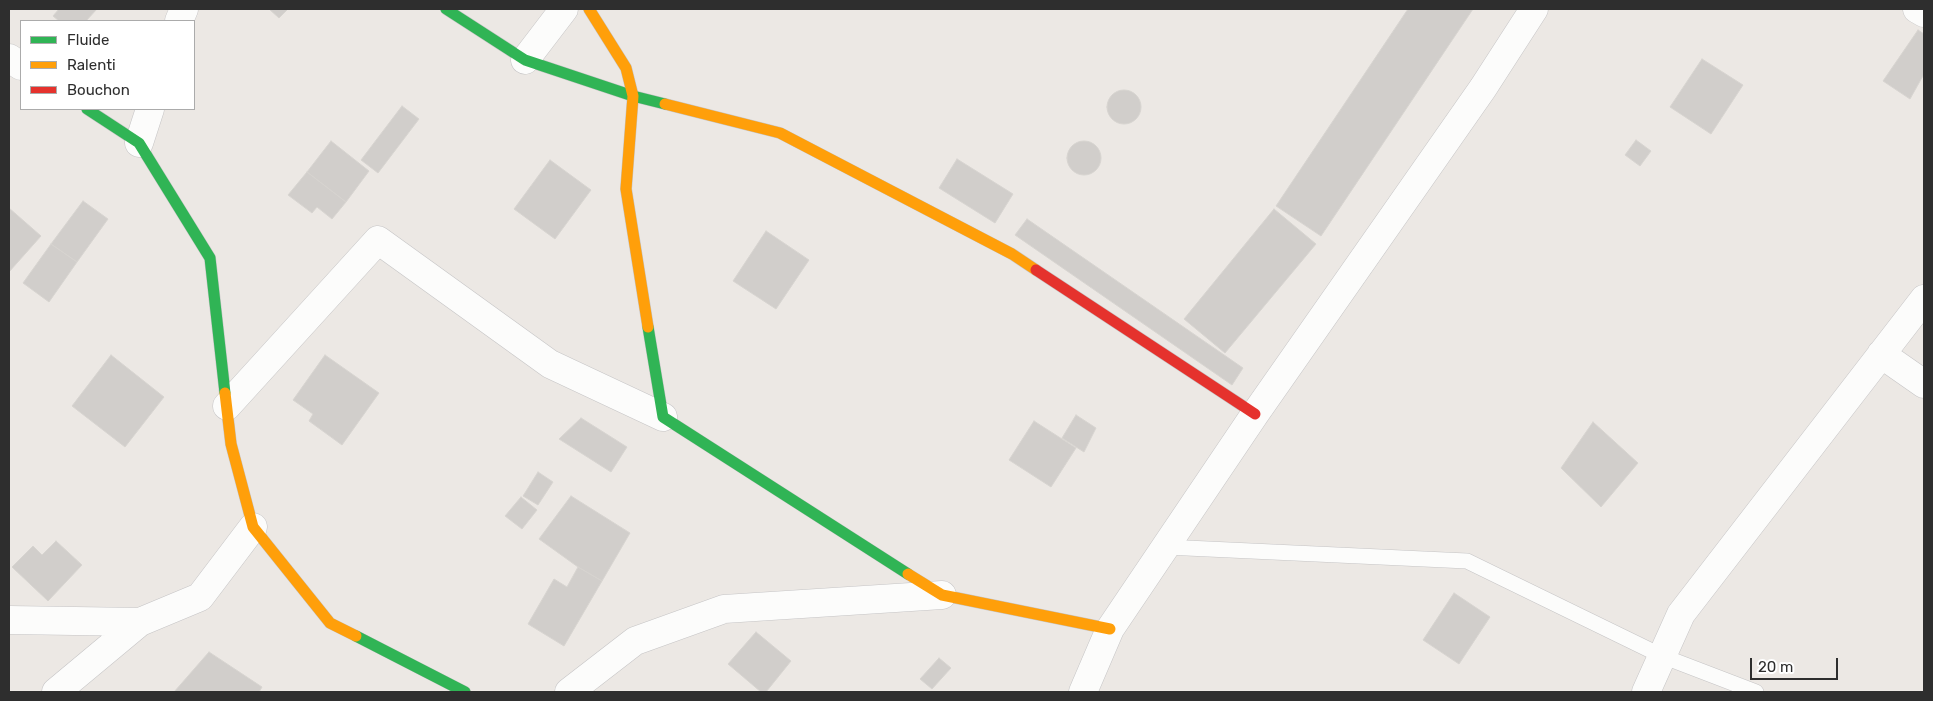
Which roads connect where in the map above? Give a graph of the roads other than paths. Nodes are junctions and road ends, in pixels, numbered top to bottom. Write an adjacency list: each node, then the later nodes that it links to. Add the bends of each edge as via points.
1 (446, 9): 8 (street)
2 (564, 9): 8 (street)
3 (589, 9): 10 (street, via 626,68)
4 (1534, 9): 18 (street)
5 (1917, 9): 6 (street)
6 (1924, 13)
7 (9, 58): 9 (street)
8 (525, 60): 10 (street)
9 (20, 65)
10 (633, 96): 18 (street, via 780,133 1012,254); 19 (street, via 626,189)
11 (89, 110): 13 (street)
12 (150, 110): 13 (street)
13 (139, 143): 17 (street, via 210,258)
14 (1924, 299): 15 (street)
15 (1881, 354): 16 (street); 26 (street, via 1681,614)
16 (1924, 384)
17 (227, 406): 19 (street, via 378,240 550,364); 20 (street, via 231,444)
18 (1255, 414): 21 (street)
19 (663, 417): 22 (street)
20 (253, 527): 24 (street, via 200,597); 28 (street, via 330,623)
21 (1165, 547): 25 (street); 26 (lane, via 1467,561)
22 (942, 595): 25 (street); 29 (street, via 724,609 635,641)
23 (9, 620): 24 (street)
24 (140, 622): 27 (street)
25 (1110, 629): 30 (street)
26 (1662, 656): 31 (street); 32 (lane)
27 (56, 692)
28 (465, 692)
29 (569, 692)
30 (1083, 692)
31 (1646, 692)
32 (1756, 692)

